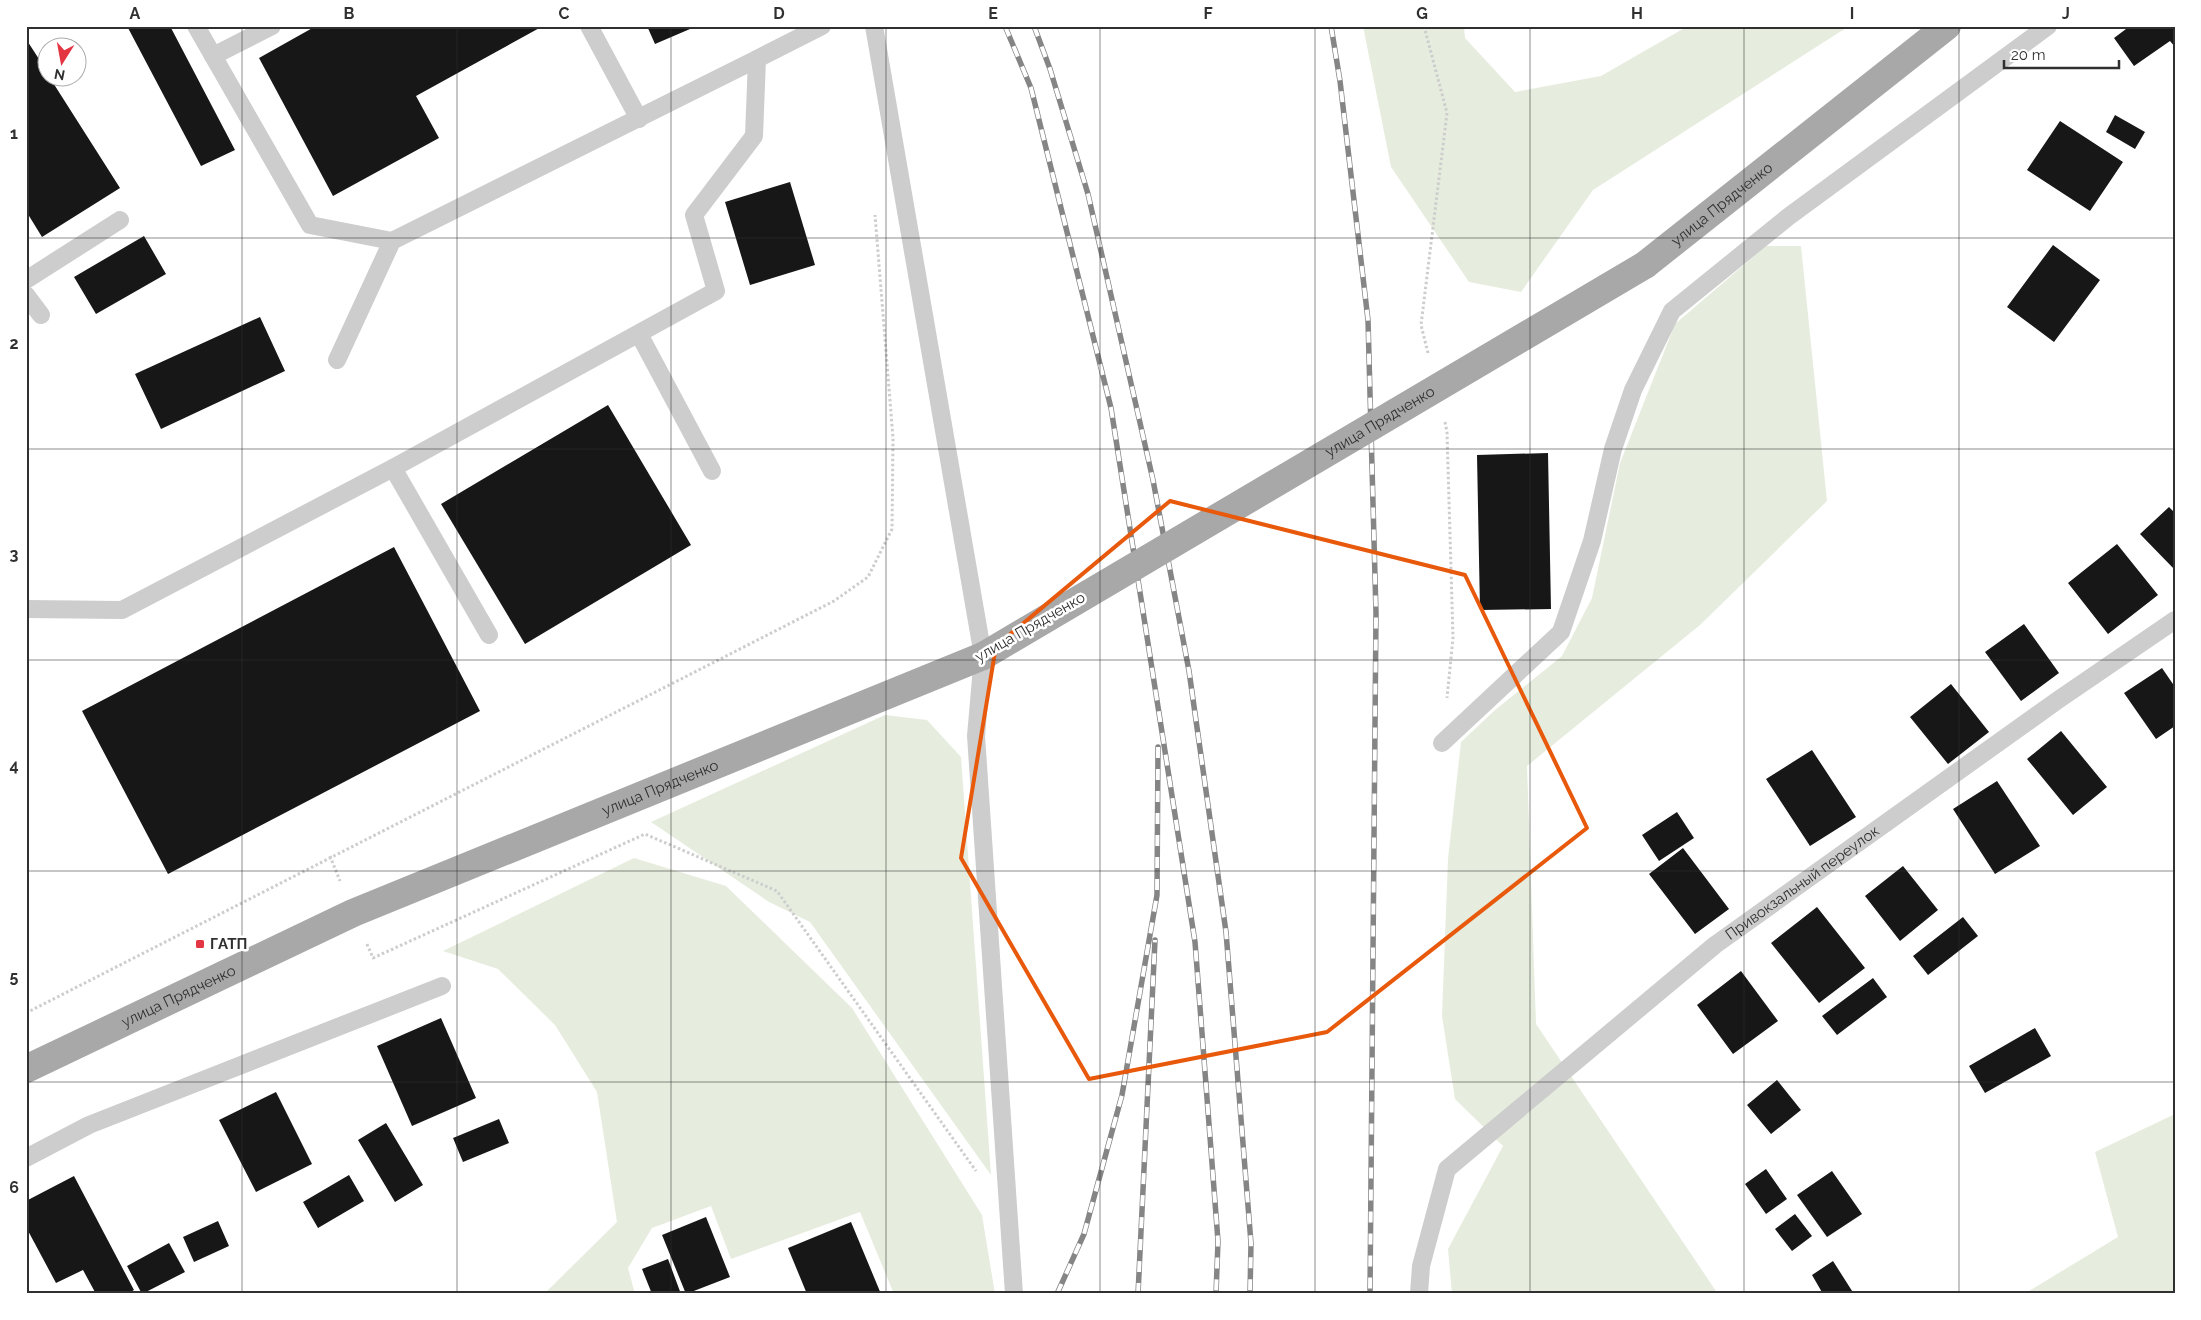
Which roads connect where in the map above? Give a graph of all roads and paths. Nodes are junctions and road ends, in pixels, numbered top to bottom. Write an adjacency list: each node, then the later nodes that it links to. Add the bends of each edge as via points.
1 (196, 26): 8 (lane)
2 (272, 26): 8 (lane)
3 (589, 26): 10 (lane)
4 (822, 26): 9 (lane)
5 (874, 26): 24 (lane)
6 (1947, 26): 24 (main road, улица Прядченко, bridge, via 1645,265)
7 (2048, 26): 25 (lane, via 1788,217 1672,311 1633,390 1612,449 1592,541 1561,632)
8 (213, 56): 13 (lane, via 310,225)
9 (757, 59): 10 (lane); 17 (lane, via 754,136 694,215 716,291)
10 (639, 119): 13 (lane)
11 (875, 214): 26 (path, via 892,438 892,529 868,577 834,601)
12 (120, 220): 14 (lane)
13 (392, 241): 18 (lane)
14 (26, 280)
15 (26, 295): 16 (lane)
16 (41, 315)
17 (639, 334): 19 (lane); 20 (lane)
18 (337, 360)
19 (393, 468): 21 (lane, via 122,610); 23 (lane)
20 (712, 472)
21 (26, 609)
22 (2175, 620): 34 (lane, Привокзальный переулок, via 1715,945 1447,1169 1421,1266)
23 (489, 635)
24 (983, 656): 27 (main road, улица Прядченко); 32 (lane, via 976,736)
25 (1442, 743)
26 (330, 856): 27 (path); 29 (path)
27 (353, 913): 30 (main road, улица Прядченко); 32 (path, via 373,958 645,834 777,891)
28 (442, 986): 31 (lane, via 88,1125)
29 (26, 1013)
30 (26, 1069)
31 (26, 1158)
32 (1009, 1218): 33 (lane)
33 (1014, 1294)
34 (1419, 1294)

